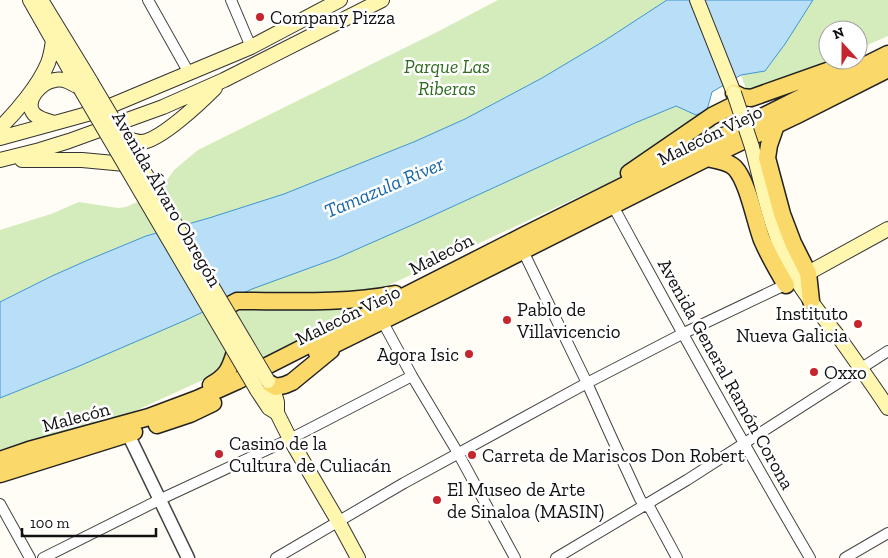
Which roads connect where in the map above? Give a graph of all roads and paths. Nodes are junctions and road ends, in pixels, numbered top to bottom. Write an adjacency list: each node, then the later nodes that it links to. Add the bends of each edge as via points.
1 (30, 0): 8 (main road, Avenida Álvaro Obregón)
2 (41, 0): 14 (main road, Avenida Álvaro Obregón)
3 (148, 0): 12 (street)
4 (231, 0): 9 (street)
5 (340, 0): 9 (main road)
6 (382, 0): 13 (main road)
7 (697, 0): 15 (main road)
8 (53, 40): 14 (main road, Avenida Álvaro Obregón); 18 (main road, via 44,72)
9 (251, 47): 12 (main road)
10 (888, 54): 15 (main road, via 862,59 751,98); 24 (main road, Malecón)
11 (888, 68): 17 (main road, Malecón Viejo)
12 (188, 73): 16 (main road, via 98,111)
13 (224, 80): 19 (main road, via 185,117 154,138 141,142); 22 (main road, via 94,133)
14 (85, 85): 16 (main road, via 55,80 37,90 31,102 32,111 43,120); 19 (main road, Avenida Álvaro Obregón, bridge); 23 (main road, Avenida Álvaro Obregón, bridge)
15 (736, 98): 24 (main road); 28 (main road, bridge, via 778,238)
16 (56, 123): 20 (main road)
17 (776, 125): 21 (main road, Malecón Viejo); 28 (main road, via 767,158 793,243)
18 (0, 128)
19 (123, 137): 31 (main road, Avenida Álvaro Obregón, bridge)
20 (0, 138)
21 (707, 158): 25 (main road, Malecón Viejo); 28 (main road, via 728,163 739,174 767,252)
22 (2, 160): 23 (main road, via 82,160)
23 (125, 164): 36 (main road, Avenida Álvaro Obregón, bridge)
24 (590, 202): 29 (main road, Malecón)
25 (614, 206): 27 (main road, Malecón Viejo); 33 (street, Avenida General Ramón Corona)
26 (888, 229): 28 (main road)
27 (523, 251): 32 (main road, Malecón Viejo, via 441,292); 39 (street)
28 (797, 279): 30 (main road); 33 (street)
29 (414, 291): 31 (main road, via 348,300 237,301); 32 (main road, Malecón)
30 (811, 301): 37 (main road)
31 (224, 308): 40 (main road, Avenida Álvaro Obregón, bridge)
32 (379, 315): 34 (main road, Malecón Viejo); 38 (street); 42 (main road, Malecón)
33 (682, 334): 39 (street); 45 (street, Avenida General Ramón Corona)
34 (345, 339): 40 (main road, via 289,384); 43 (main road, Malecón Viejo, via 190,414)
35 (888, 351): 37 (street)
36 (235, 352): 40 (main road, Avenida Álvaro Obregón, bridge); 42 (main road, via 230,368 218,381)
37 (861, 367): 41 (main road); 45 (street)
38 (412, 376): 44 (street); 46 (street)
39 (587, 383): 46 (street); 51 (street)
40 (265, 385): 44 (main road, Avenida Álvaro Obregón, via 269,408 278,413)
41 (888, 408)
42 (168, 410): 47 (main road, Malecón)
43 (128, 434): 48 (main road, Malecón Viejo); 49 (street)
44 (290, 439): 49 (street); 52 (main road, Avenida Álvaro Obregón)
45 (743, 444): 51 (street); 62 (street, Avenida General Ramón Corona)
46 (458, 453): 52 (street); 59 (street)
47 (0, 460)
48 (0, 474)
49 (161, 499): 55 (street); 56 (street)
50 (0, 504): 54 (street)
51 (644, 506): 60 (street); 61 (street, via 650,508)
52 (338, 521): 57 (street); 58 (main road, Avenida Álvaro Obregón)
53 (888, 533): 63 (street)
54 (30, 558)
55 (43, 558)
56 (188, 558)
57 (276, 558)
58 (358, 558)
59 (515, 558)
60 (556, 558)
61 (677, 558)
62 (810, 558)
63 (845, 558)

